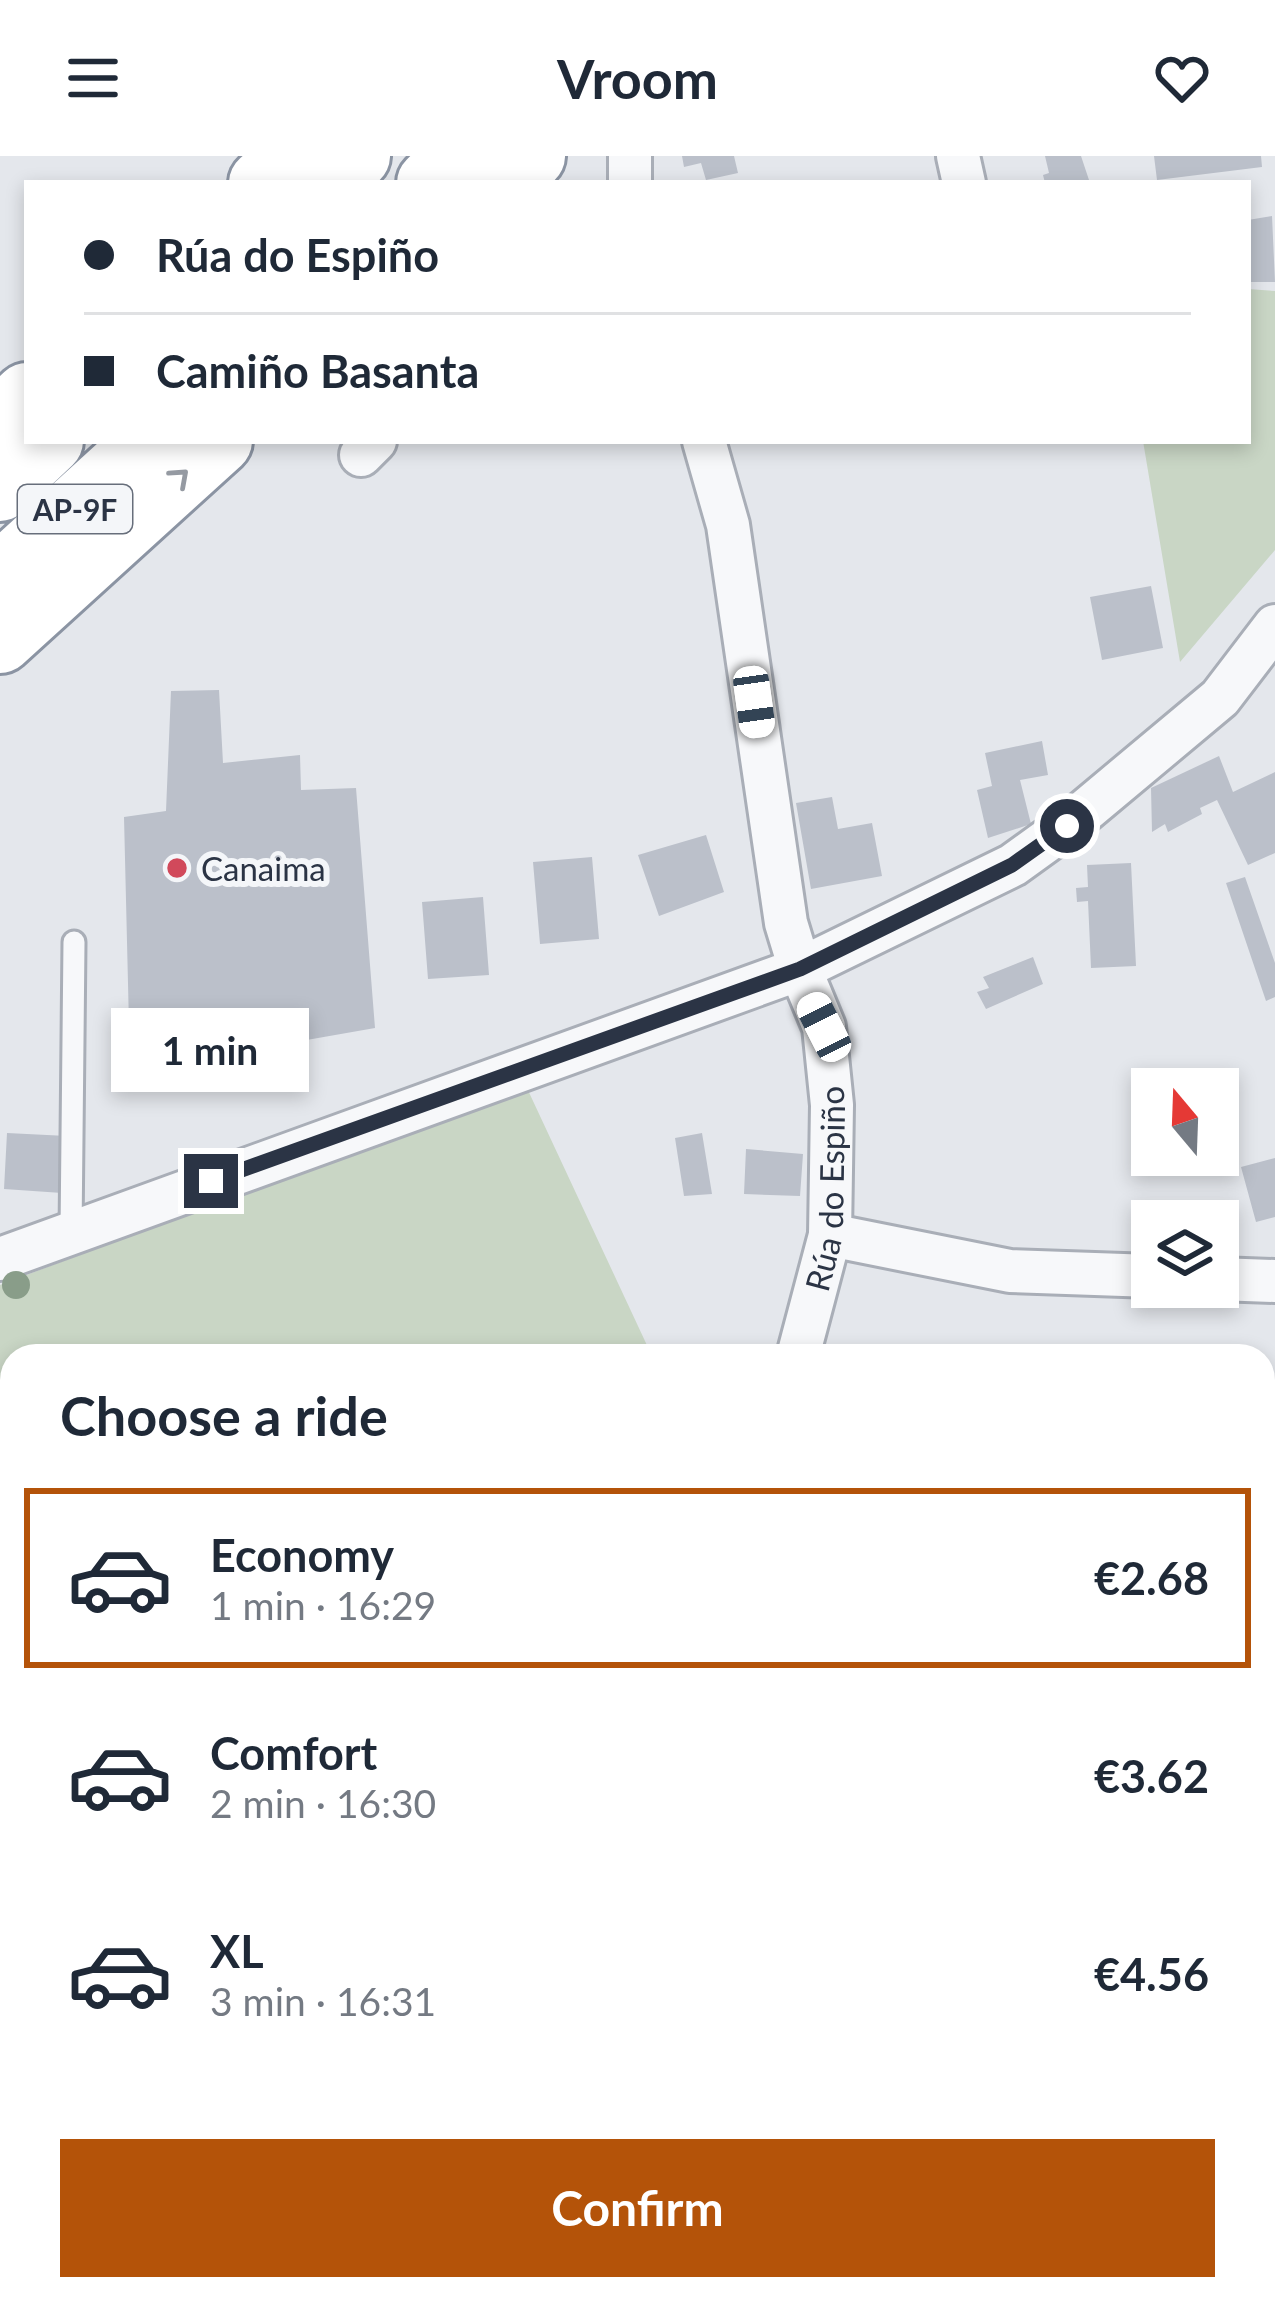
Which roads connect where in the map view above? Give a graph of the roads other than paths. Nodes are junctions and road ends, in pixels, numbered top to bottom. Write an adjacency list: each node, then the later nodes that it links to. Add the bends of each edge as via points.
1 (292, 156): 5 (highway)
2 (357, 156): 6 (highway)
3 (457, 156): 7 (highway)
4 (532, 156): 8 (highway)
5 (265, 180)
6 (331, 180)
7 (433, 180)
8 (505, 180)
9 (24, 399): 10 (highway)
10 (0, 421)
11 (47, 444): 15 (highway, AP-9F)
12 (146, 444): 16 (highway, AP-9F)
13 (216, 444): 18 (highway, one-way to 13)
14 (705, 444): 20 (street, Rúa do Espiño, via 728,525 786,923)
15 (0, 488)
16 (0, 578)
17 (1275, 626): 20 (street, via 1220,698 1049,839)
18 (0, 640)
19 (74, 942): 21 (lane)
20 (800, 969): 21 (street); 22 (street, Rúa do Espiño, via 824,1027)
21 (71, 1234): 23 (street)
22 (830, 1235): 24 (street, via 1010,1270); 27 (street, Rúa do Espiño)
23 (0, 1259)
24 (1131, 1275)
25 (1239, 1280): 26 (street)
26 (1275, 1281)
27 (801, 1344)

